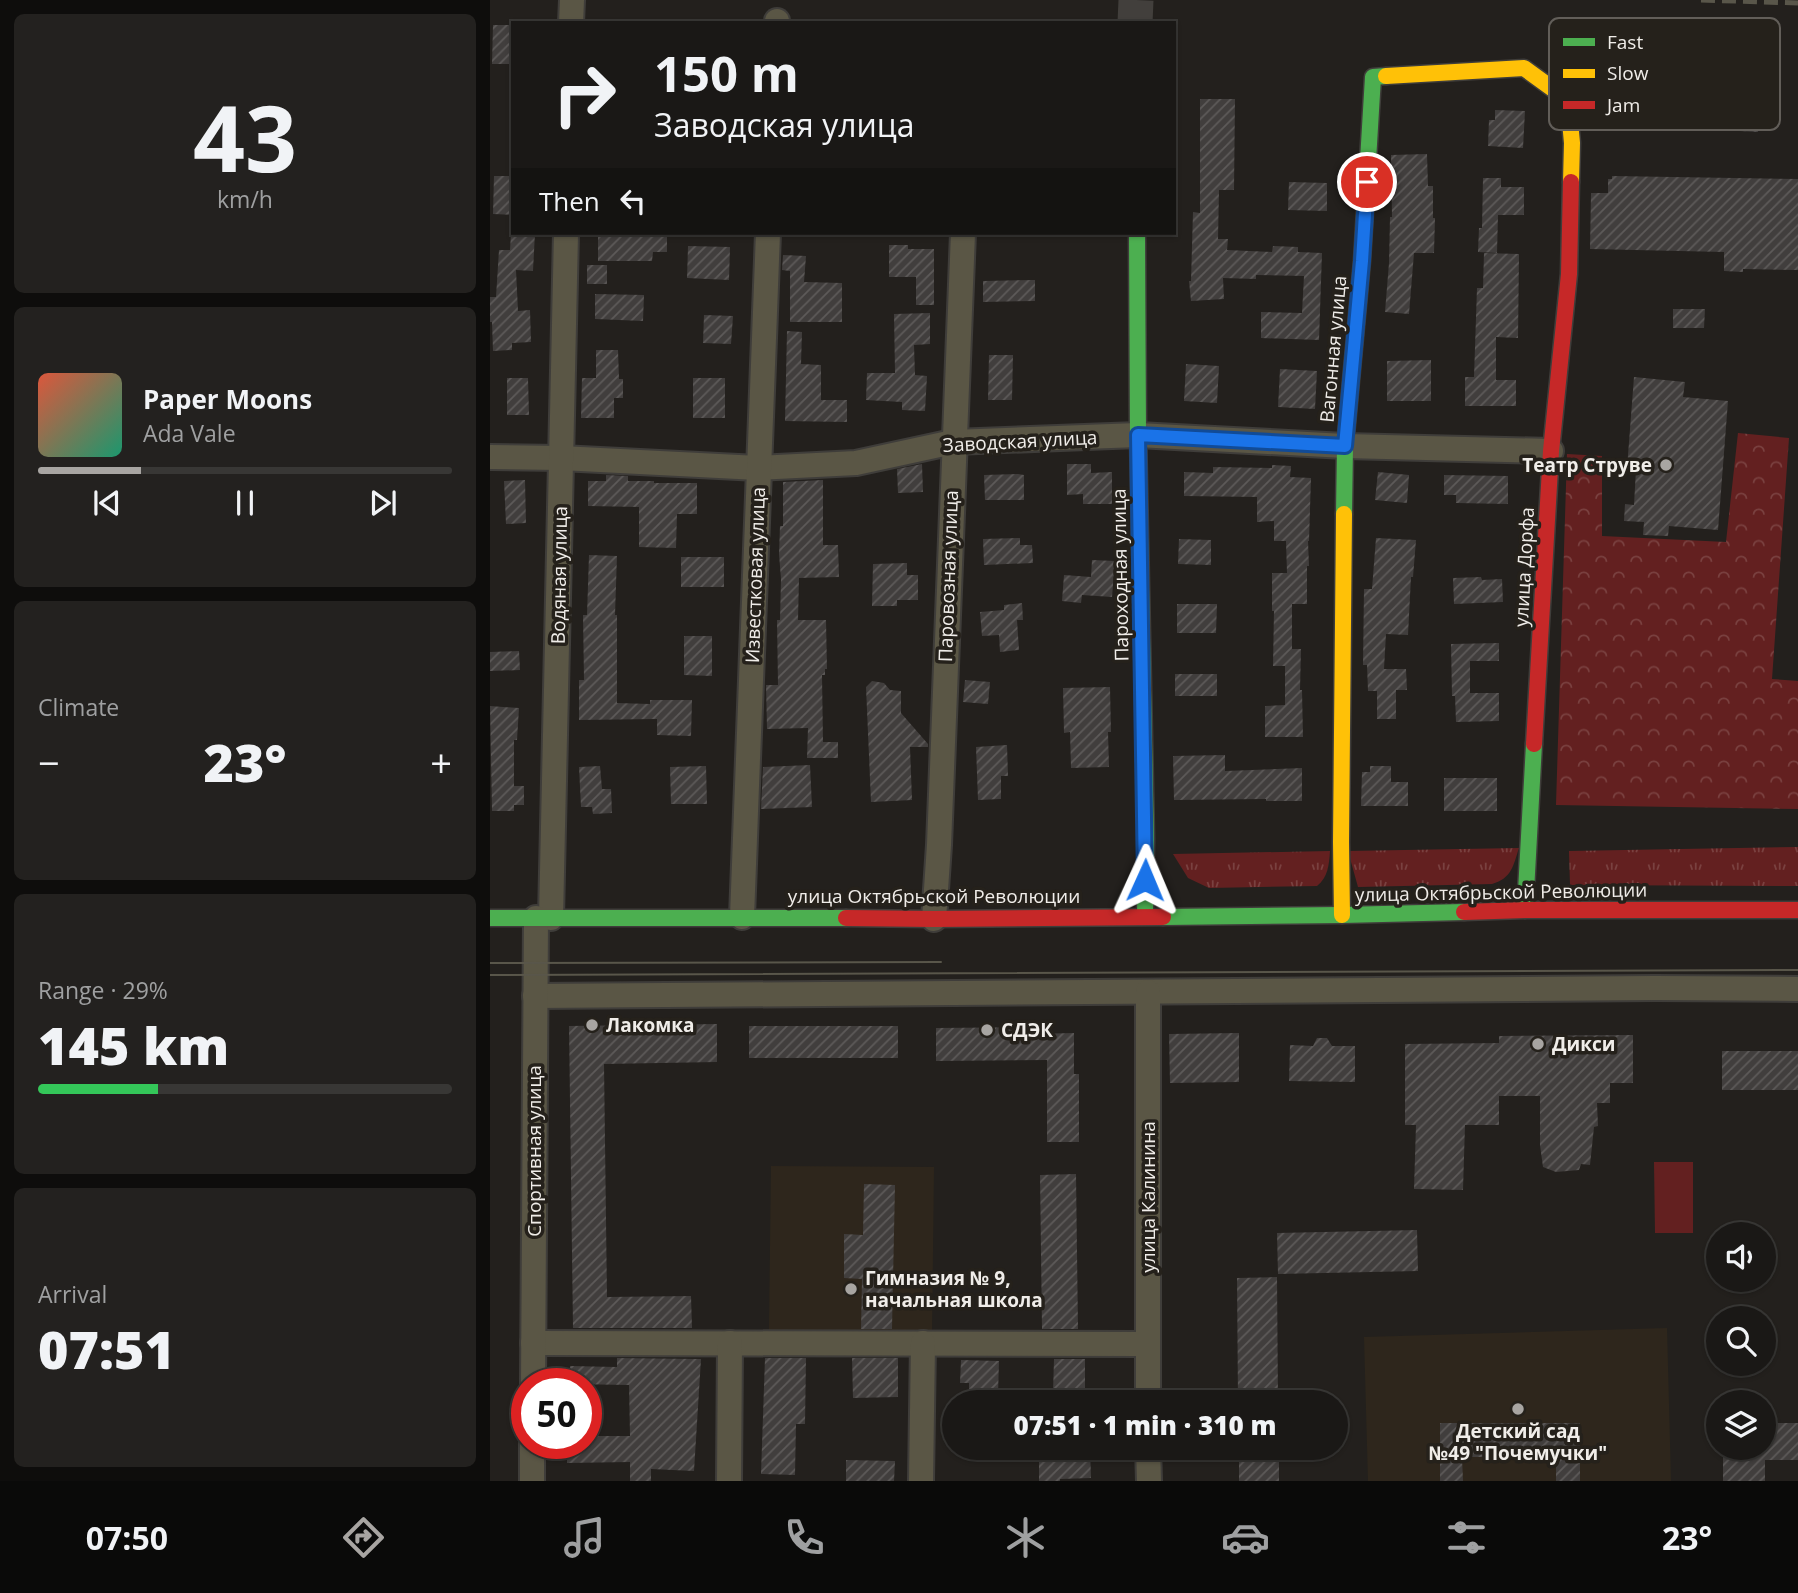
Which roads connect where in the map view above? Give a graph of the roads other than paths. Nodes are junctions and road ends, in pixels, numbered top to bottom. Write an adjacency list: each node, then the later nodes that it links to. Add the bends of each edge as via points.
1 (572, 0): 2 (street)
2 (571, 21)
3 (1549, 86): 12 (main road, Вагонная улица, via 1524,68 1373,77)
4 (1571, 130): 5 (main road, Вагонная улица)
5 (1573, 144): 13 (main road, улица Дорфа, via 1569,274)
6 (566, 235): 15 (street, Водяная улица)
7 (768, 235): 16 (street, Известковая улица)
8 (963, 235): 11 (street, Паровозная улица)
9 (1137, 235): 10 (main road, Пароходная улица)
10 (1138, 435): 11 (street, Заводская улица); 12 (street, Заводская улица); 20 (main road, Пароходная улица)
11 (953, 442): 16 (street, Заводская улица, via 856,463); 24 (street, Паровозная улица)
12 (1345, 446): 13 (street, Заводская улица); 19 (main road, Вагонная улица)
13 (1551, 451): 17 (main road, улица Дорфа)
14 (490, 457): 15 (street, Заводская улица)
15 (561, 458): 16 (street, Заводская улица); 23 (street, Водяная улица)
16 (758, 468): 21 (street, Известковая улица)
17 (1525, 910): 18 (main road, улица Октябрьской Революции); 19 (main road, улица Октябрьской Революции)
18 (1798, 910)
19 (1342, 915): 20 (main road, улица Октябрьской Революции)
20 (1145, 916): 24 (main road, улица Октябрьской Революции)
21 (742, 917): 23 (main road, улица Октябрьской Революции); 24 (main road, улица Октябрьской Революции)
22 (490, 918): 23 (main road, улица Октябрьской Революции)
23 (543, 918): 27 (street, Спортивная улица)
24 (934, 919)
25 (1798, 989): 26 (street)
26 (1148, 992): 27 (street); 31 (street, улица Калинина)
27 (535, 996): 28 (street, Спортивная улица)
28 (533, 1343): 29 (street); 32 (street, Спортивная улица)
29 (730, 1343): 30 (street); 37 (street)
30 (923, 1343): 31 (street); 38 (street)
31 (1147, 1344): 33 (street, улица Калинина)
32 (533, 1368)
33 (1148, 1390)
34 (532, 1459): 36 (street)
35 (1148, 1460): 39 (street)
36 (532, 1481)
37 (729, 1481)
38 (921, 1481)
39 (1149, 1481)

